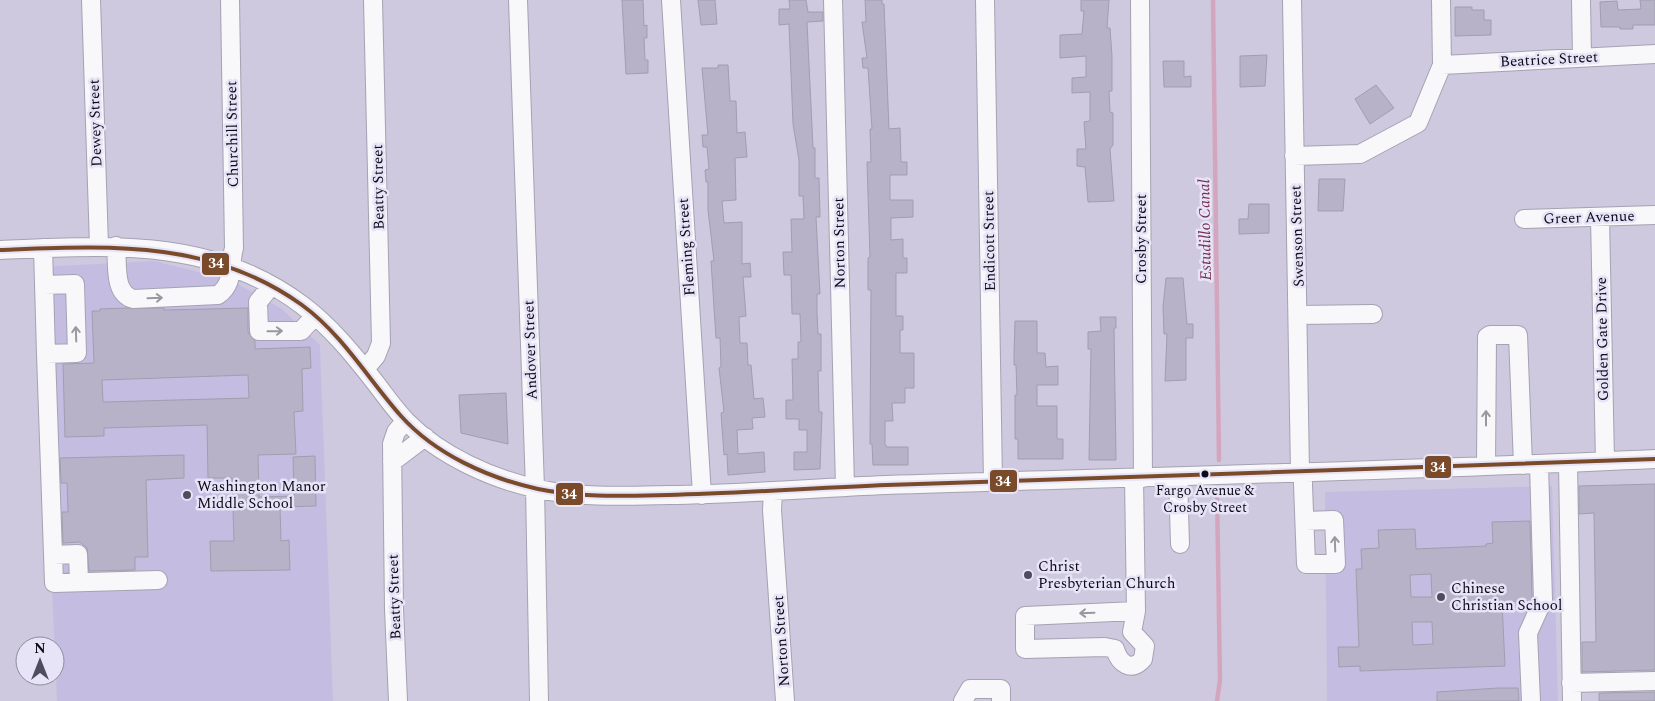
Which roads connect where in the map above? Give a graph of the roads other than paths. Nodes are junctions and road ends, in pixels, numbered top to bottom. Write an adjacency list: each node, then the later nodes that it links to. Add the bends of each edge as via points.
1 (91, 0): 19 (street, Dewey Street)
2 (230, 0): 22 (street, Churchill Street)
3 (373, 0): 29 (street, Beatty Street, via 381,343 376,356)
4 (518, 0): 43 (street, Andover Street)
5 (671, 0): 45 (street, Fleming Street)
6 (833, 0): 42 (street, Norton Street)
7 (985, 0): 41 (street, Endicott Street)
8 (1140, 0): 40 (street, Crosby Street)
9 (1292, 0): 15 (street, Swenson Street)
10 (1441, 0): 14 (street)
11 (1581, 0): 13 (street)
12 (1655, 54): 13 (street, Beatrice Street)
13 (1582, 58): 14 (street, Beatrice Street)
14 (1442, 65): 15 (street, via 1418,123 1360,154)
15 (1294, 156): 25 (street, Swenson Street)
16 (1655, 215): 17 (street, Greer Avenue)
17 (1600, 217): 18 (street, Greer Avenue); 33 (street, Golden Gate Drive)
18 (1524, 219)
19 (108, 246): 20 (street); 22 (street, via 169,251); 22 (street, Dewey Street, one-way to 22, via 122,291 133,298 218,295 226,290)
20 (43, 248): 21 (street); 23 (street)
21 (0, 250)
22 (233, 267): 24 (street)
23 (44, 285): 28 (street); 28 (street, one-way to 23, via 77,353 75,284)
24 (271, 286): 27 (street); 27 (street, one-way to 27, via 258,302 259,332 301,331)
25 (1299, 314): 26 (street); 38 (street, Swenson Street)
26 (1373, 314)
27 (314, 316): 29 (street)
28 (46, 354): 48 (street)
29 (365, 369): 30 (street)
30 (405, 420): 31 (street); 34 (street, Beatty Street, via 392,444)
31 (425, 438): 34 (street); 43 (street, via 460,460)
32 (1655, 459): 33 (street)
33 (1605, 461): 35 (street)
34 (392, 462): 56 (street, Beatty Street)
35 (1568, 463): 36 (street); 55 (street)
36 (1531, 465): 37 (street); 37 (street, one-way to 36, via 1487,337 1490,335 1518,335); 61 (street, via 1543,600 1528,633)
37 (1486, 466): 38 (street)
38 (1301, 472): 39 (street); 46 (street, Swenson Street)
39 (1178, 477): 40 (street); 47 (street)
40 (1139, 478): 41 (street); 51 (street, Crosby Street)
41 (993, 482): 42 (street)
42 (845, 487): 44 (street)
43 (535, 488): 45 (street, via 593,497); 57 (street, Andover Street)
44 (773, 491): 45 (street); 58 (street, Norton Street)
45 (702, 494)
46 (1304, 521): 46 (street, Swenson Street, one-way to 46, via 1306,564 1336,564 1334,520)
47 (1180, 544)
48 (53, 554): 50 (street, via 78,554); 50 (street, via 54,583)
49 (158, 580): 50 (street)
50 (79, 582)
51 (1136, 611): 52 (street, Crosby Street); 53 (street, one-way to 53, via 1025,616 1026,649)
52 (1132, 632): 53 (street); 53 (street, via 1145,646 1145,655 1140,663 1125,665 1118,660 1115,649)
53 (1105, 646)
54 (1655, 681): 55 (street)
55 (1571, 683): 62 (street)
56 (398, 701)
57 (539, 701)
58 (785, 701)
59 (963, 701): 60 (street, via 970,689 1001,689)
60 (1001, 701)
61 (1531, 701)
62 (1572, 701)

